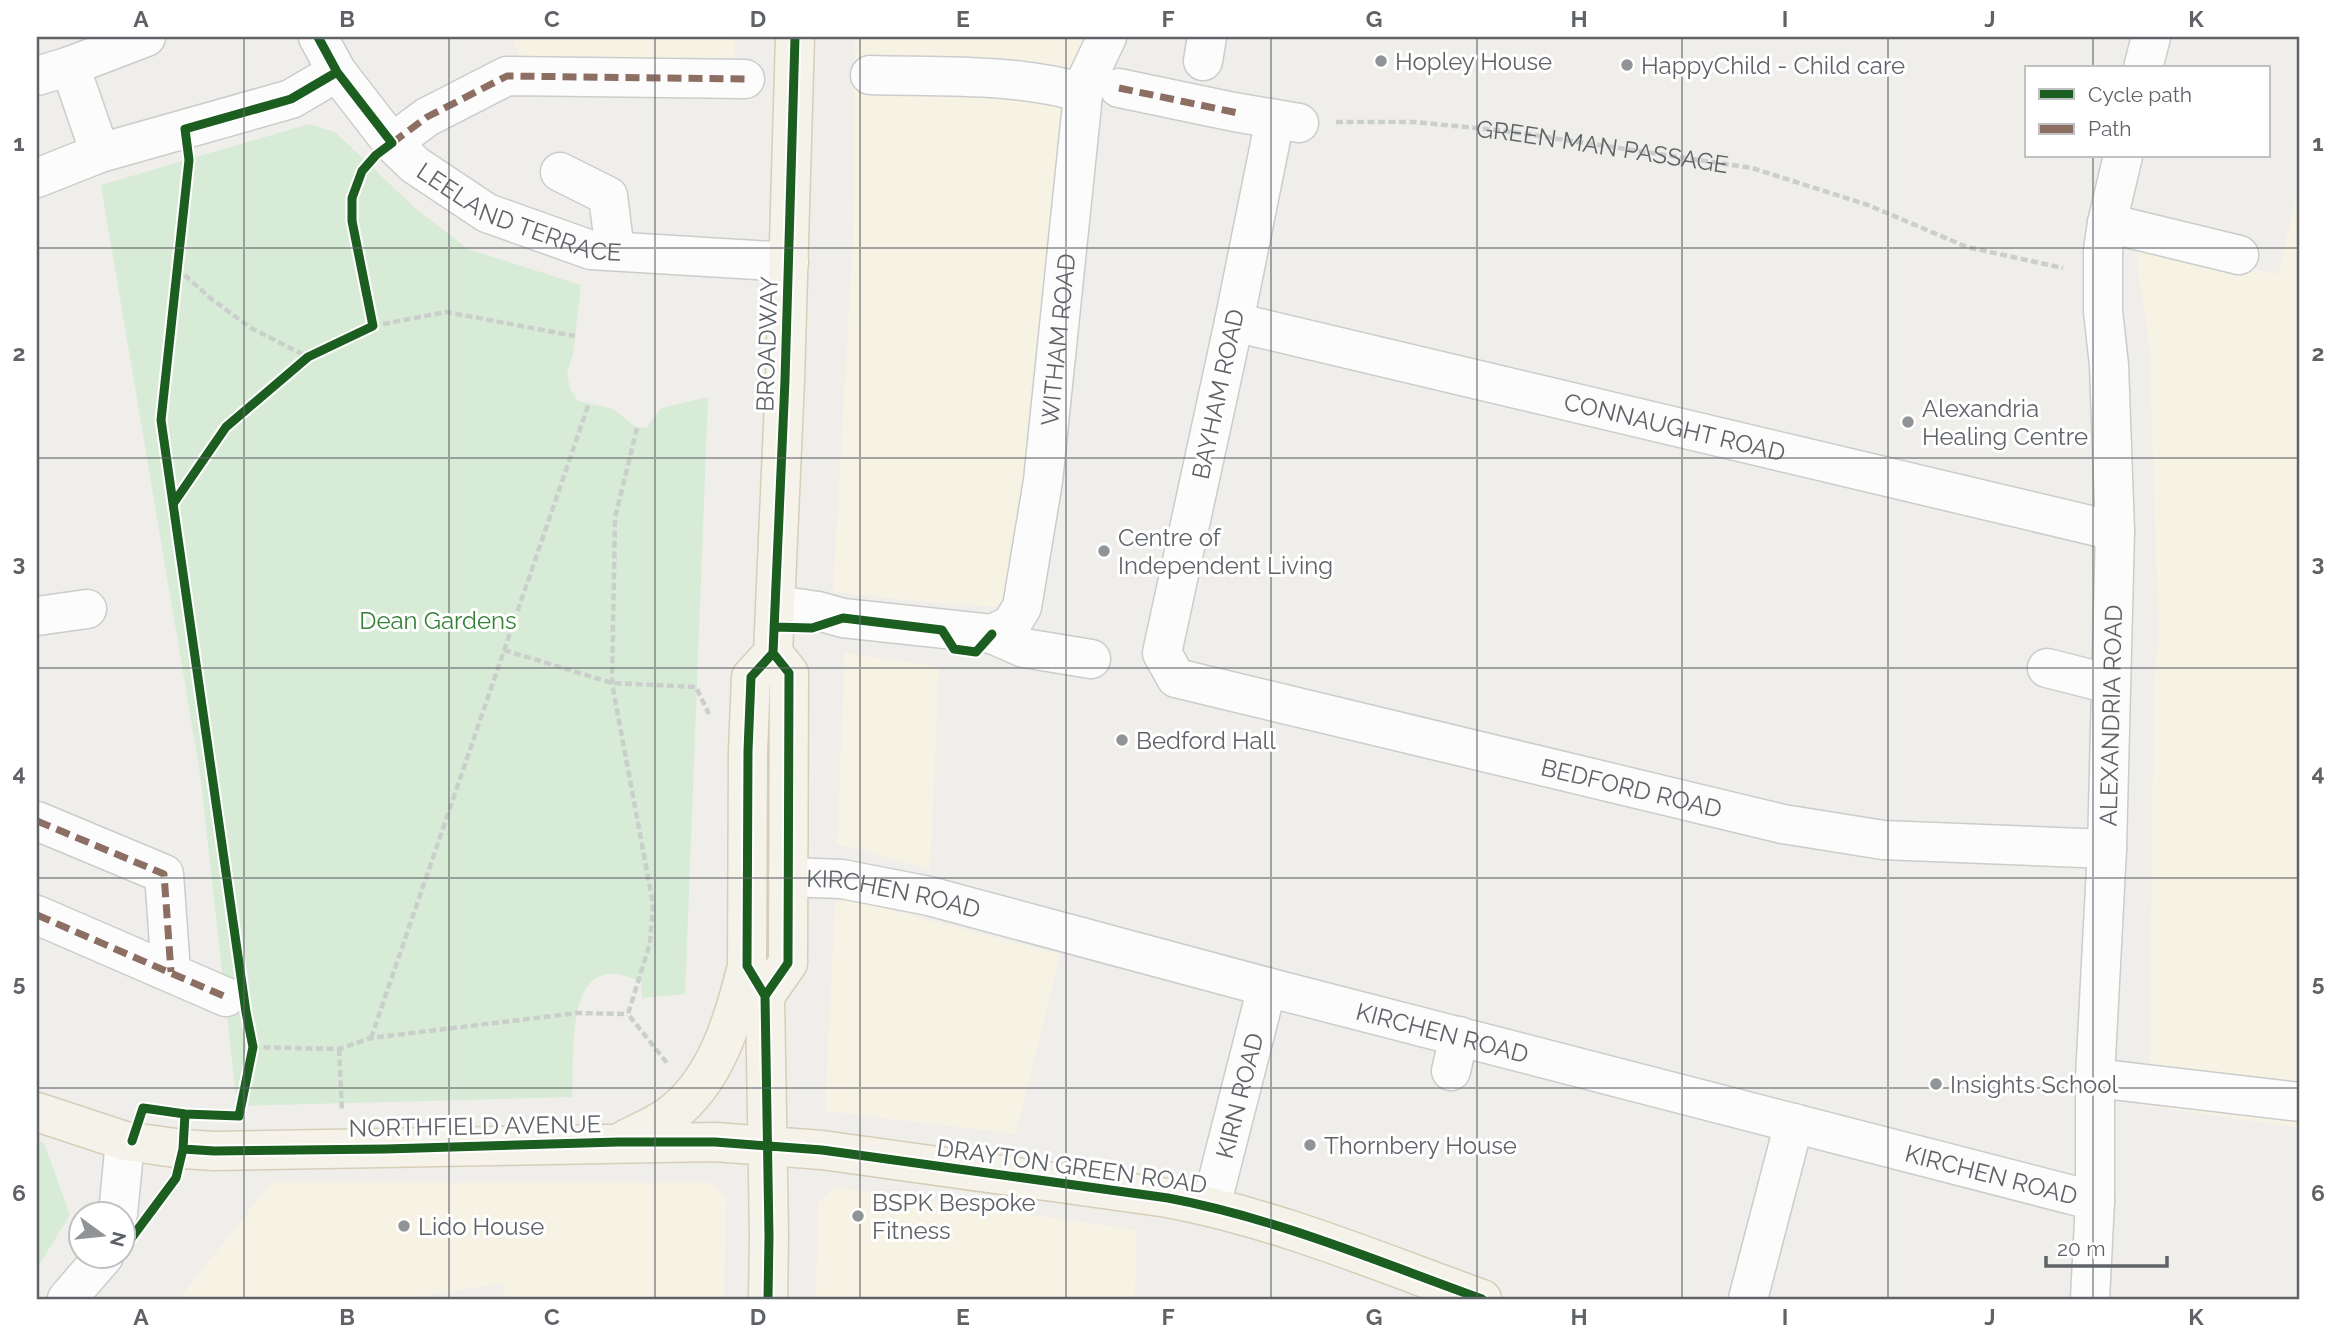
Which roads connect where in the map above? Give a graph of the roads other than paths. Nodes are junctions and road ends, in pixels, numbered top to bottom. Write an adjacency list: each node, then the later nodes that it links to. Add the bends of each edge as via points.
1 (146, 37): 6 (street)
2 (318, 37): 8 (street, LEELAND TERRACE)
3 (794, 37): 19 (main road, BROADWAY)
4 (2151, 37): 5 (street)
5 (2144, 66)
6 (54, 71): 12 (street)
7 (1101, 71): 9 (street, via 1052,84 1023,79); 20 (street, BAYHAM ROAD, via 1237,113 1287,121); 25 (street, WITHAM ROAD, via 1022,607 1011,625)
8 (337, 72): 11 (street, LEELAND TERRACE); 12 (street, via 291,99)
9 (870, 75)
10 (745, 79): 11 (street, via 507,76 427,117)
11 (392, 143): 17 (street, LEELAND TERRACE, via 415,165 487,213 591,250)
12 (100, 153): 15 (street)
13 (2123, 158): 16 (street, ALEXANDRIA ROAD)
14 (560, 172): 17 (street, via 608,196)
15 (37, 178)
16 (2107, 223): 18 (street); 21 (street, ALEXANDRIA ROAD, via 2103,311)
17 (615, 251): 19 (street, LEELAND TERRACE)
18 (2239, 255)
19 (789, 262): 22 (main road, BROADWAY)
20 (1234, 322): 21 (street, CONNAUGHT ROAD); 28 (street, BAYHAM ROAD, via 1162,653)
21 (2115, 531): 30 (street, ALEXANDRIA ROAD)
22 (776, 605): 25 (street, via 843,618); 26 (main road, BROADWAY)
23 (87, 609): 24 (street)
24 (37, 616)
25 (992, 634): 27 (street, via 1024,648)
26 (773, 653): 33 (main road, via 789,673); 36 (main road, via 751,677 747,764)
27 (1091, 659)
28 (1168, 668): 32 (street, BEDFORD ROAD, via 1176,678 1783,824 1883,840)
29 (2047, 668): 30 (street)
30 (2110, 684): 32 (street, ALEXANDRIA ROAD)
31 (37, 821): 35 (street, via 164,874)
32 (2107, 849): 39 (street, ALEXANDRIA ROAD)
33 (788, 877): 36 (main road, via 788,962); 37 (street, KIRCHEN ROAD, via 842,879 929,896 1007,931)
34 (37, 915): 35 (street)
35 (171, 972): 38 (street)
36 (756, 981): 44 (main road, via 699,1087 669,1116); 45 (main road)
37 (1267, 987): 42 (street, KIRCHEN ROAD, via 1455,1053); 48 (street, KIRN ROAD)
38 (226, 997)
39 (2095, 1078): 40 (street); 47 (street, ALEXANDRIA ROAD)
40 (2300, 1102)
41 (37, 1112): 43 (main road, NORTHFIELD AVENUE)
42 (1794, 1123): 47 (street, KIRCHEN ROAD); 54 (street)
43 (125, 1140): 44 (main road, NORTHFIELD AVENUE, via 214,1151); 46 (street)
44 (621, 1142): 45 (main road, NORTHFIELD AVENUE)
45 (768, 1145): 48 (main road, DRAYTON GREEN ROAD); 52 (main road)
46 (119, 1200)
47 (2095, 1201): 50 (street, ALEXANDRIA ROAD)
48 (1211, 1206): 53 (main road, DRAYTON GREEN ROAD, via 1301,1233)
49 (91, 1270): 51 (street)
50 (2094, 1291)
51 (67, 1299)
52 (768, 1299)
53 (1482, 1299)
54 (1748, 1299)

